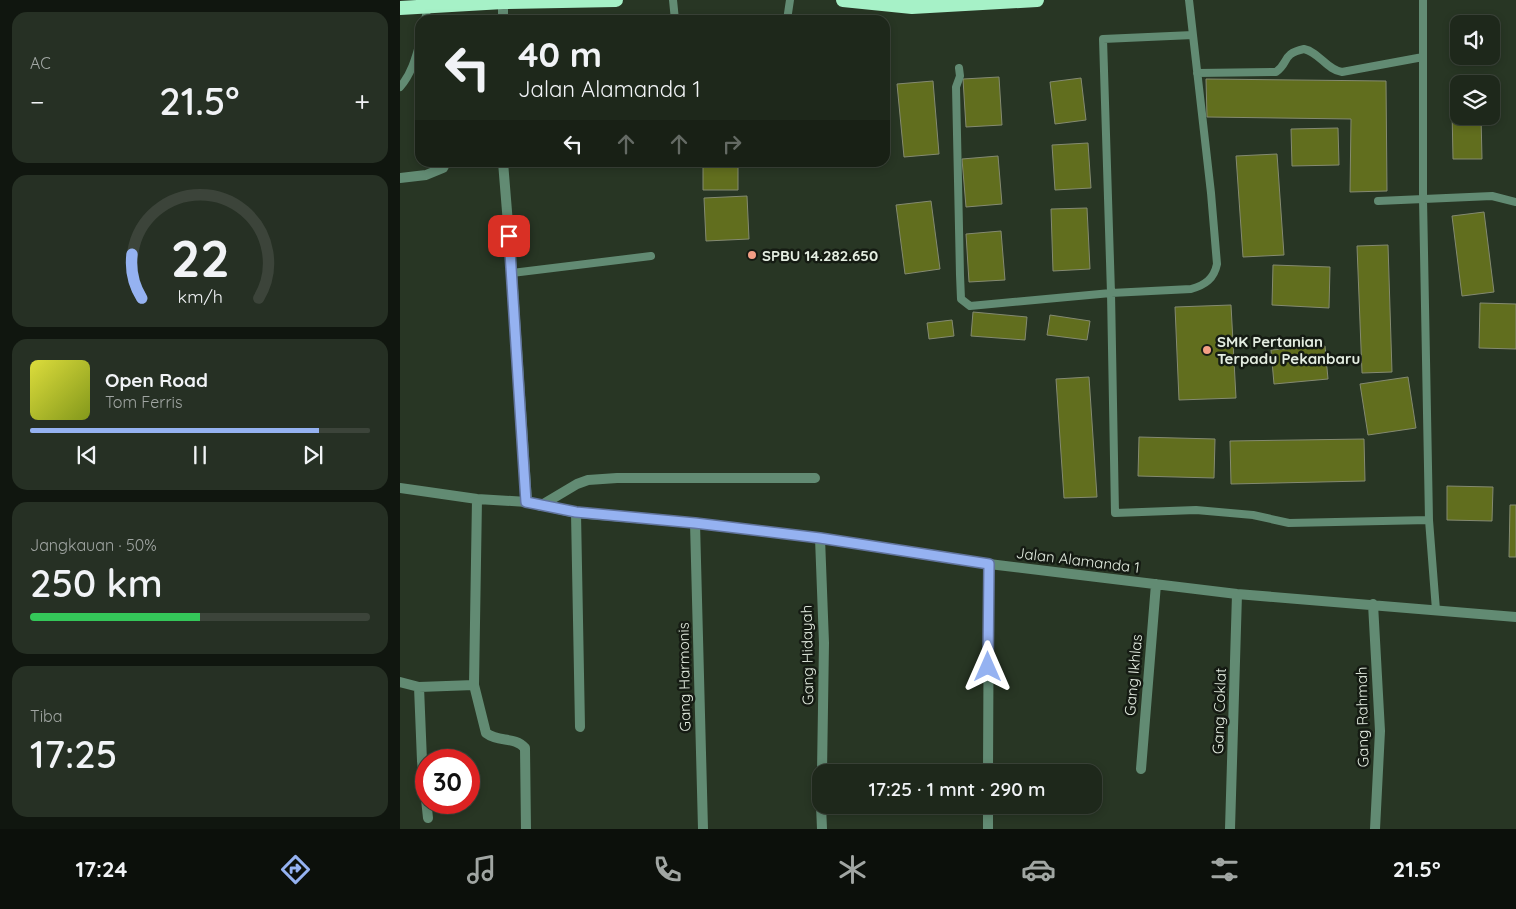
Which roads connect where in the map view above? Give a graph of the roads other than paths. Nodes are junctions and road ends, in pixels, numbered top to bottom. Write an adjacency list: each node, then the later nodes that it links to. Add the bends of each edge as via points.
1 (616, 0): 8 (highway)
2 (674, 0): 13 (lane)
3 (790, 0): 14 (lane)
4 (843, 0): 5 (highway, via 912,6)
5 (1037, 0)
6 (1189, 0): 15 (lane)
7 (1423, 0): 16 (lane)
8 (503, 2): 9 (highway); 12 (street)
9 (428, 5): 10 (highway); 11 (lane)
10 (400, 8)
11 (426, 15)
12 (503, 15)
13 (675, 15)
14 (788, 15)
15 (1193, 35): 19 (lane); 29 (lane, via 1103,39)
16 (1423, 57): 19 (lane, via 1342,72 1304,49 1290,53 1276,72); 24 (lane)
17 (415, 59): 20 (lane)
18 (959, 68): 29 (lane, via 956,95 961,299 970,306)
19 (1197, 73): 29 (lane, via 1211,193 1215,274 1191,290)
20 (400, 87)
21 (444, 167): 23 (street, via 426,175)
22 (503, 167): 28 (street)
23 (400, 178)
24 (1423, 199): 25 (lane); 26 (lane, via 1492,196); 36 (lane)
25 (1378, 201)
26 (1516, 202)
27 (651, 256): 28 (lane)
28 (512, 273): 33 (street)
29 (1111, 293): 36 (lane, via 1115,513 1196,510 1254,515 1289,523)
30 (815, 478): 34 (street, via 588,480)
31 (400, 488): 32 (street, Jalan Alamanda 1)
32 (477, 499): 33 (street, Jalan Alamanda 1); 46 (street)
33 (526, 502): 34 (street, Jalan Alamanda 1)
34 (540, 506): 35 (street, Jalan Alamanda 1)
35 (576, 512): 37 (street, Jalan Alamanda 1); 48 (street)
36 (1429, 520): 43 (lane)
37 (695, 523): 38 (street, Jalan Alamanda 1); 56 (street, Gang Harmonis)
38 (820, 538): 39 (street, Jalan Alamanda 1); 49 (street, Gang Hidayah, via 824,644)
39 (989, 564): 40 (street, Jalan Alamanda 1); 50 (street)
40 (1156, 584): 41 (street, Jalan Alamanda 1); 51 (street, Gang Ikhlas)
41 (1237, 594): 42 (street, Jalan Alamanda 1); 59 (street, Gang Coklat)
42 (1374, 604): 43 (street, Jalan Alamanda 1); 60 (street, Gang Rahmah, via 1380,731)
43 (1436, 610): 44 (street, Jalan Alamanda 1)
44 (1516, 617)
45 (400, 682): 47 (street)
46 (474, 685): 47 (street); 55 (street, via 486,733 495,739 517,741 525,748)
47 (419, 687): 54 (street)
48 (580, 727)
49 (822, 764)
50 (988, 764)
51 (1141, 768)
52 (822, 814): 57 (street)
53 (988, 814): 58 (street)
54 (428, 818)
55 (526, 829)
56 (703, 829)
57 (822, 829)
58 (988, 829)
59 (1230, 829)
60 (1375, 829)

